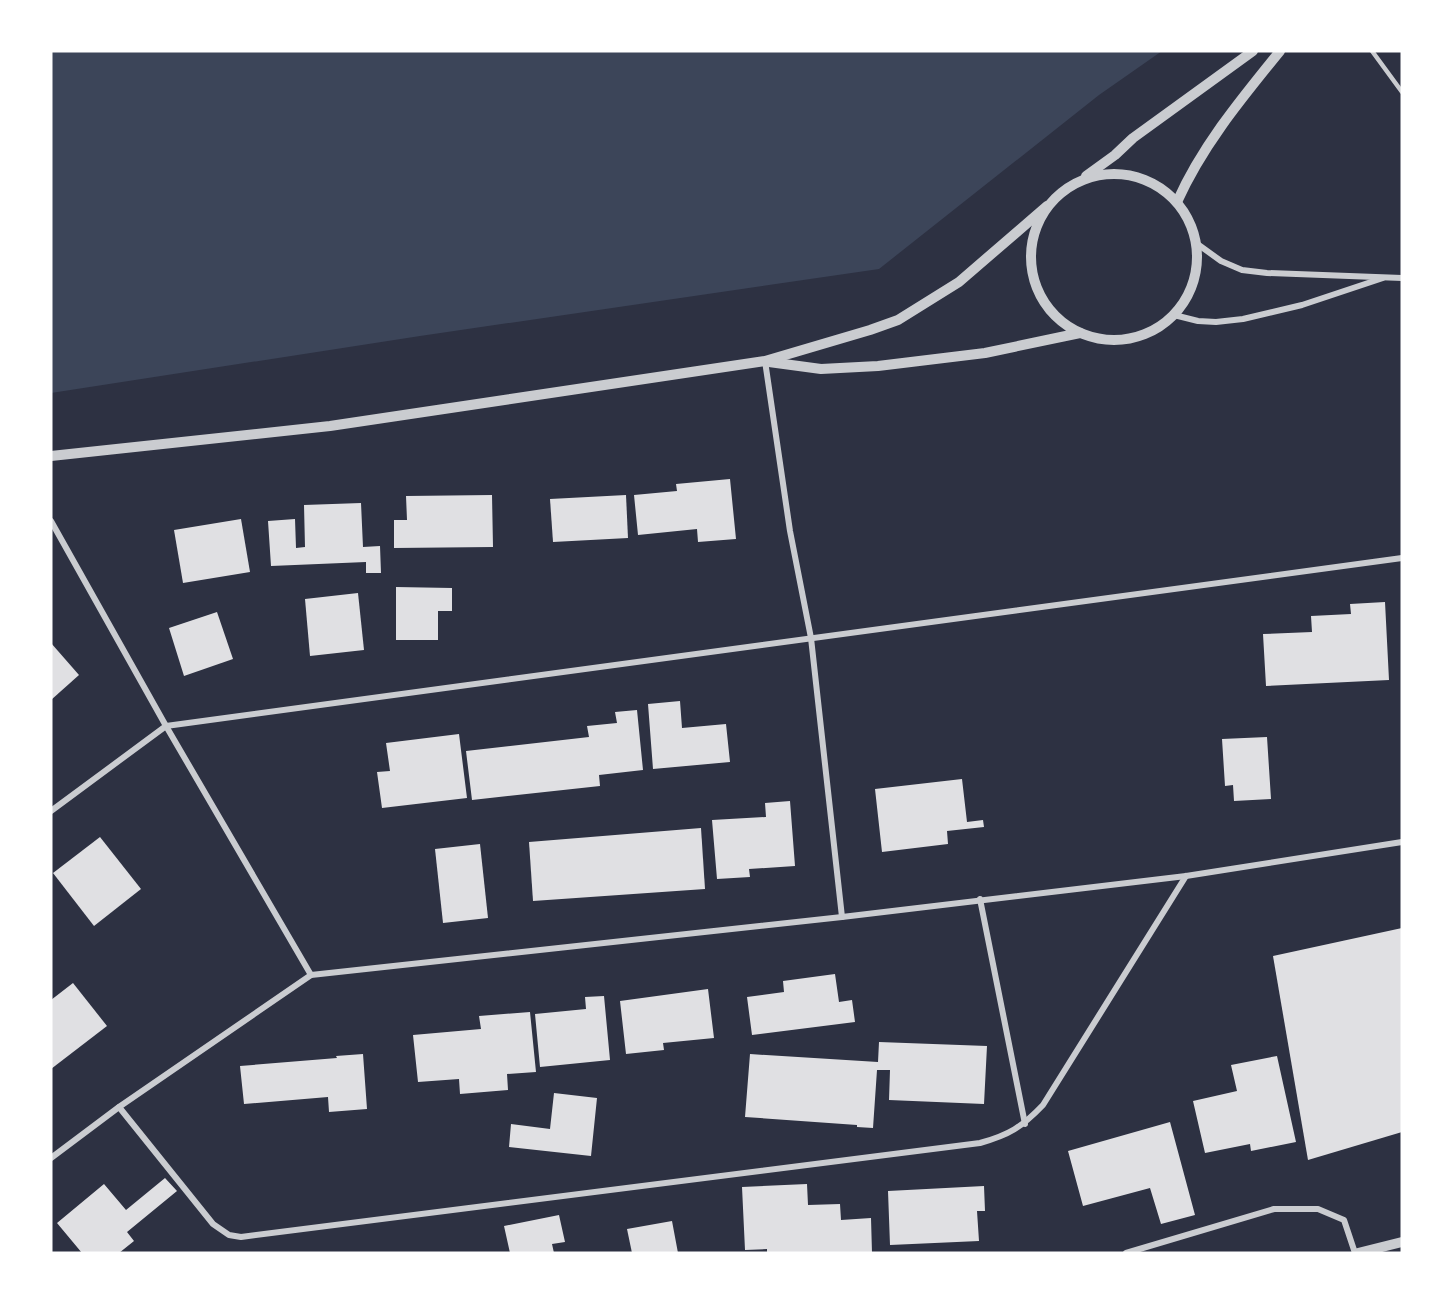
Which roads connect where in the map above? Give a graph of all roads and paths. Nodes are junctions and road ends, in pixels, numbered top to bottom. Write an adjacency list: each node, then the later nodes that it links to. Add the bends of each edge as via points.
1 (1253, 51): 5 (street)
2 (1280, 51): 6 (street, via 1224,121)
3 (1372, 51): 4 (lane)
4 (1402, 92)
5 (1080, 181): 6 (street, via 1106,174 1132,176 1156,185); 7 (street)
6 (1177, 202): 8 (street)
7 (1047, 206): 12 (street, via 1035,228 1030,253 1033,278 1043,301 1059,319); 13 (street, via 959,282 898,320)
8 (1196, 243): 9 (street, via 1242,270); 11 (street, via 1196,269 1189,294)
9 (1383, 278): 10 (street); 11 (street, via 1302,305 1243,319 1198,321)
10 (1402, 278)
11 (1174, 315): 12 (street, via 1154,330 1130,339)
12 (1080, 333): 13 (street, via 985,352 878,366 821,369)
13 (765, 361): 14 (street, via 330,426); 17 (street, via 790,531)
14 (51, 456)
15 (51, 521): 18 (street)
16 (1402, 558): 17 (street)
17 (811, 638): 18 (street); 23 (street)
18 (166, 726): 19 (street); 24 (street)
19 (51, 811)
20 (1402, 842): 21 (street)
21 (1186, 876): 22 (street); 26 (street, via 1043,1105)
22 (980, 899): 23 (street); 26 (street)
23 (842, 917): 24 (street)
24 (311, 975): 25 (street)
25 (119, 1107): 26 (street, via 213,1224 229,1235 242,1237 980,1143 1003,1137); 27 (street)
26 (1024, 1124)
27 (51, 1158)
28 (1402, 1242): 30 (street)
29 (1126, 1253): 30 (street, via 1274,1209 1318,1209 1344,1220)
30 (1357, 1253)

